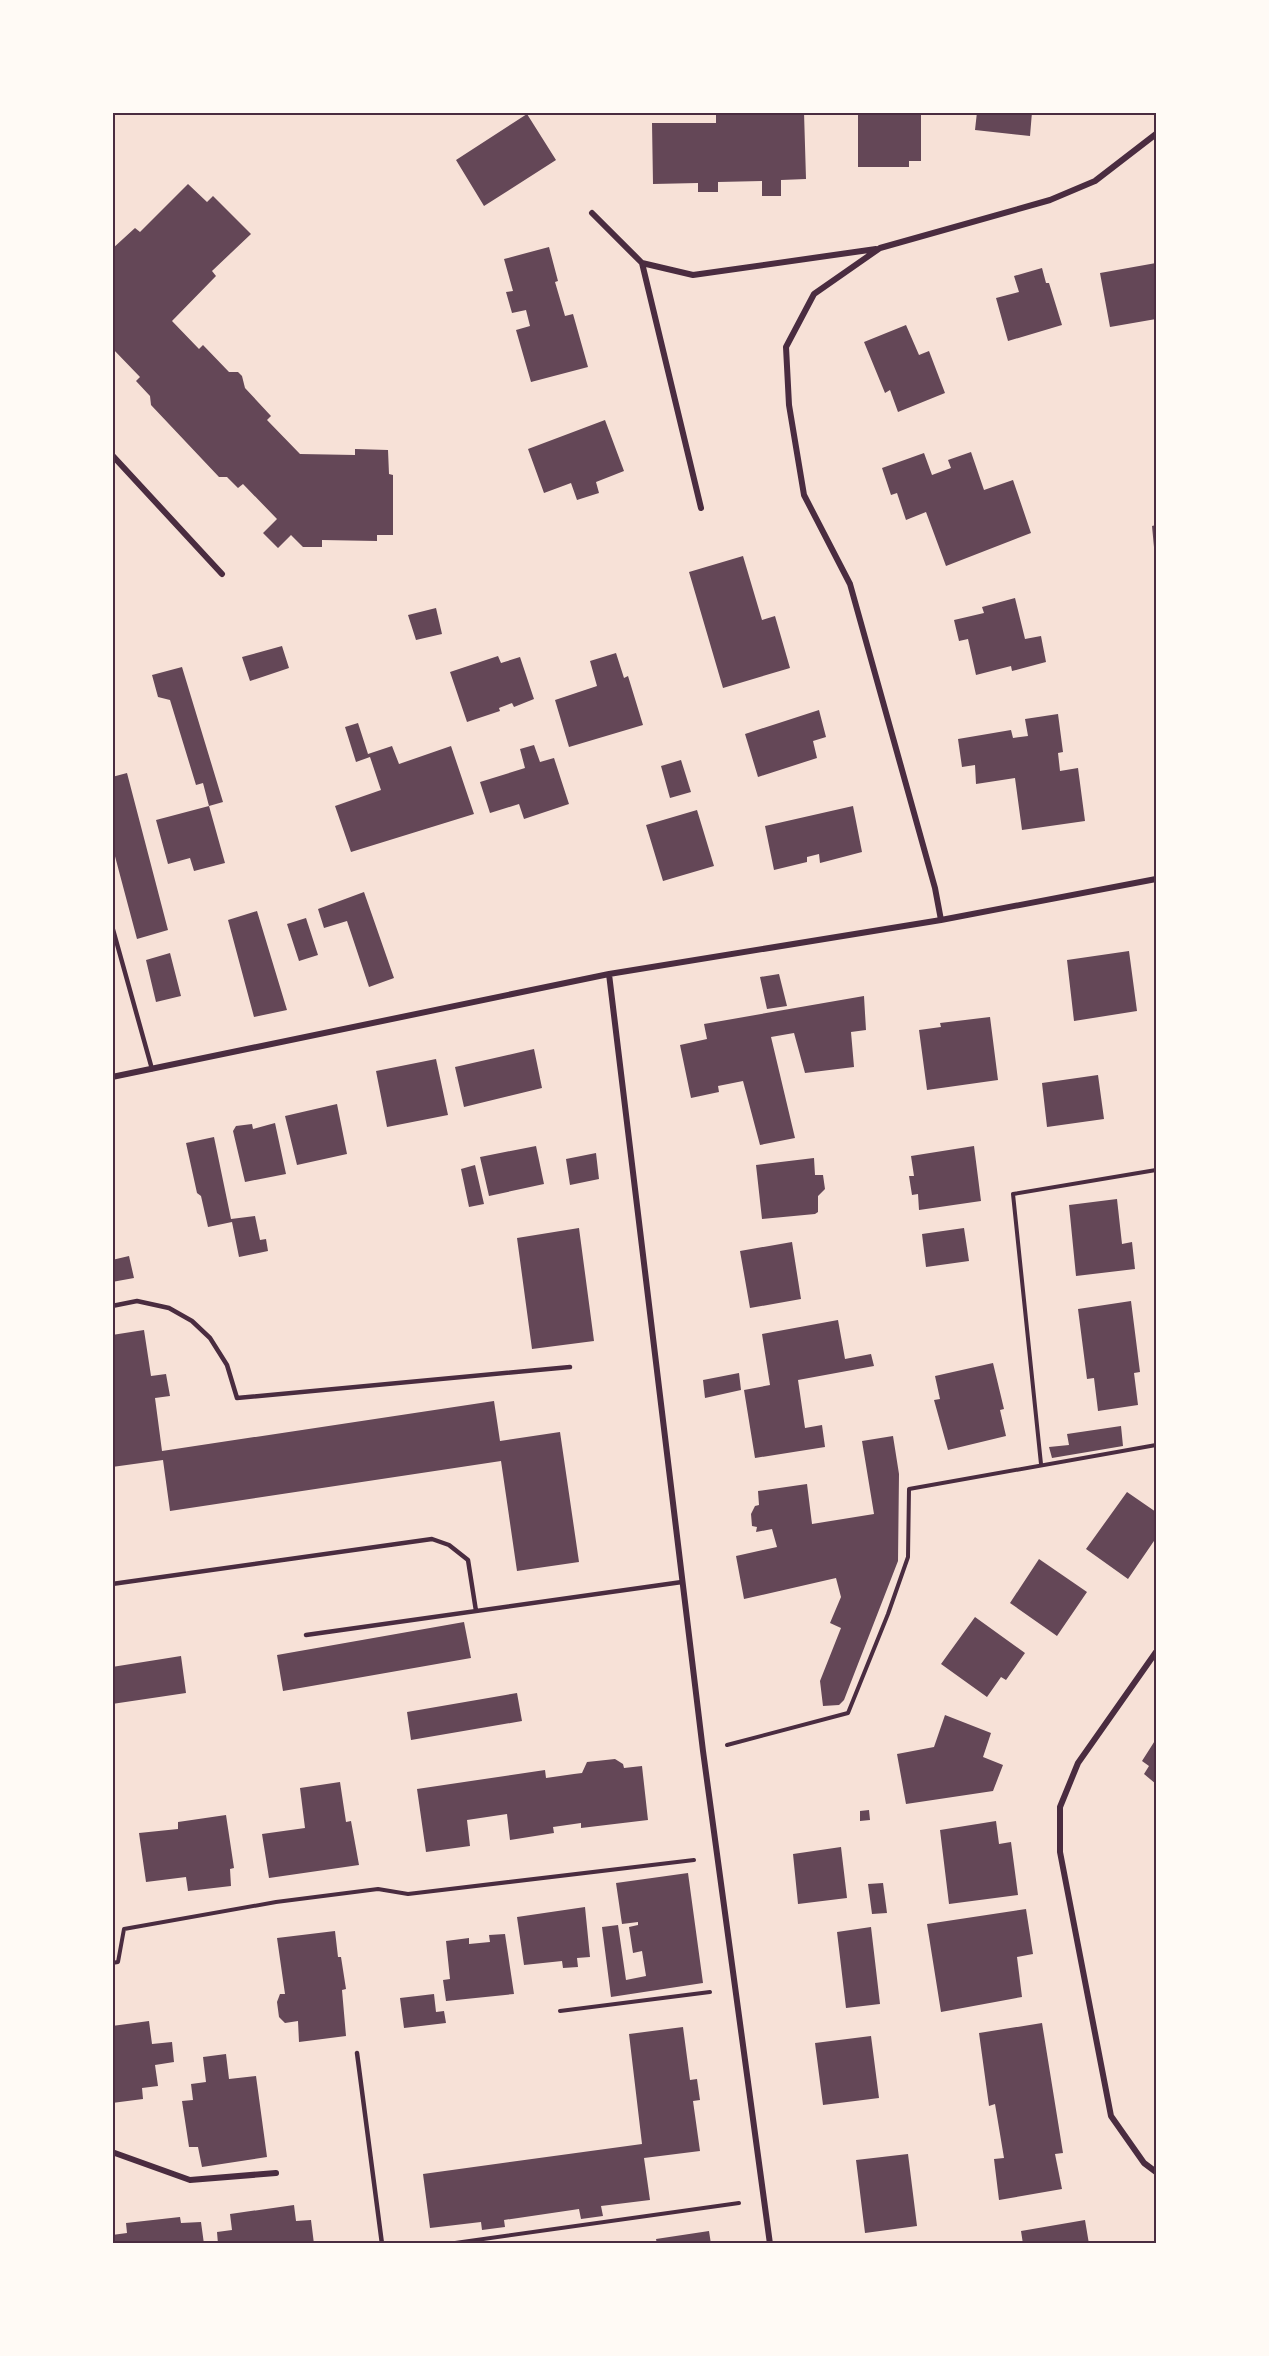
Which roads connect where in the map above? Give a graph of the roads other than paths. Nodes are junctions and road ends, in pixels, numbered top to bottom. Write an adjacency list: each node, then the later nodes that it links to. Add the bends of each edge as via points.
1 (1156, 134): 3 (street, via 1095,181 1050,200)
2 (592, 213): 4 (street)
3 (880, 248): 4 (street, via 693,274); 9 (street, via 814,294 786,347 789,405 804,495 850,584)
4 (642, 263): 6 (street)
5 (112, 455): 7 (street)
6 (701, 508)
7 (222, 574)
8 (1156, 879): 9 (street)
9 (941, 920): 11 (street)
10 (112, 926): 12 (lane)
11 (609, 974): 12 (street); 16 (street)
12 (152, 1069): 13 (street)
13 (112, 1077)
14 (112, 1306): 15 (lane, via 137,1301 169,1308 192,1321 210,1338 227,1365 237,1398)
15 (570, 1367)
16 (682, 1581): 18 (lane); 26 (street)
17 (112, 1584): 18 (lane, via 432,1539 449,1545 468,1560)
18 (476, 1611): 19 (lane)
19 (306, 1635)
20 (1156, 1652): 23 (street, via 1078,1763 1060,1807 1060,1852 1111,2116 1144,2163)
21 (357, 2053): 25 (lane)
22 (112, 2152): 24 (street, via 190,2180)
23 (1156, 2172)
24 (276, 2173)
25 (382, 2244)
26 (770, 2244)

